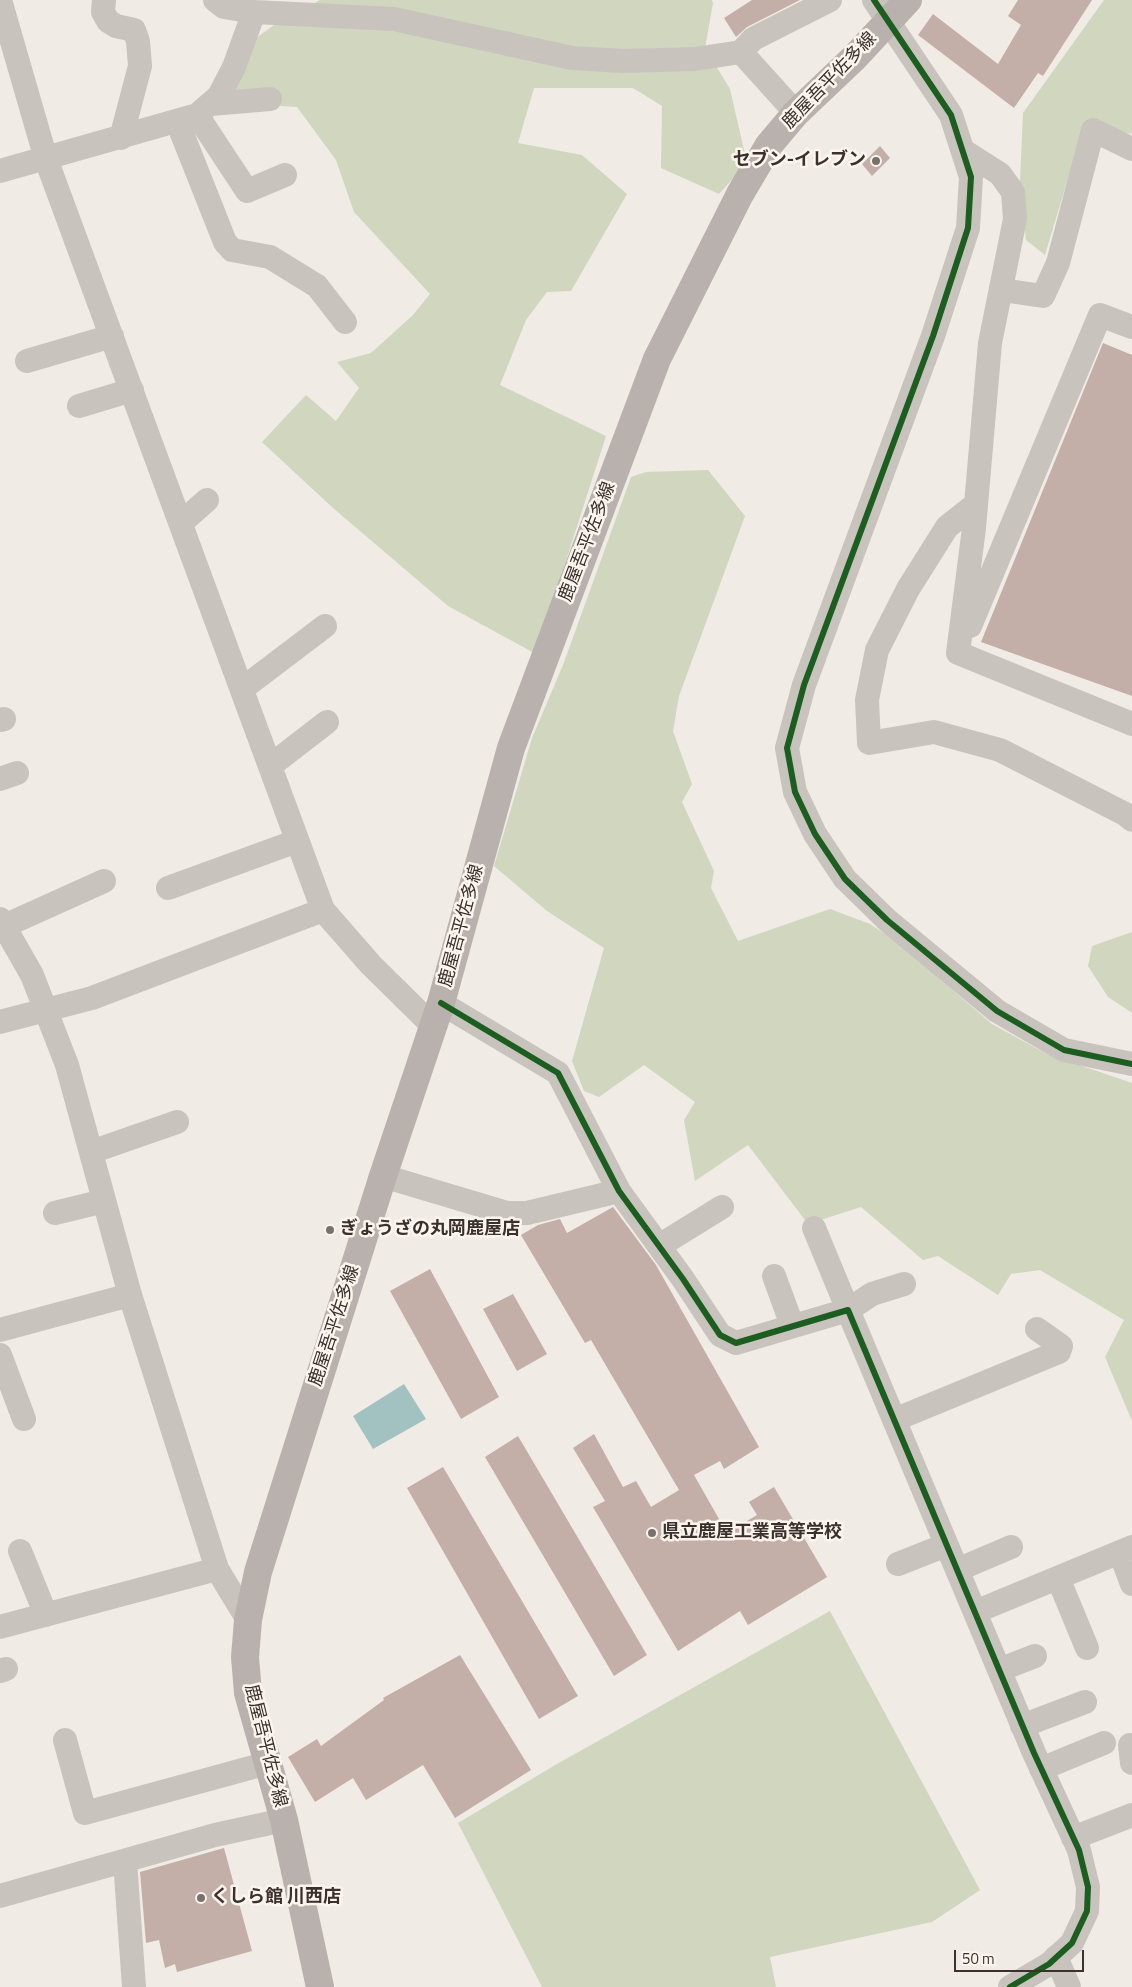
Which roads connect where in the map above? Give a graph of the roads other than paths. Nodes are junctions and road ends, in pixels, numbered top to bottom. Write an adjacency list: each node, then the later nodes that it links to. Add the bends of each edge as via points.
1 (0, 0): 15 (street)
2 (104, 0): 12 (street, via 103,12 108,21 134,30 138,41 140,66)
3 (215, 0): 7 (street, via 224,7)
4 (830, 0): 8 (street, via 753,39)
5 (908, 0): 6 (main road, 鹿屋吾平佐多線)
6 (881, 10): 10 (main road, 鹿屋吾平佐多線, via 855,57); 14 (street, via 951,115)
7 (254, 12): 8 (street, via 394,19 572,58 624,62 695,59); 11 (street, via 220,96)
8 (741, 52): 10 (street)
9 (270, 99): 11 (street)
10 (796, 113): 41 (main road, 鹿屋吾平佐多線, via 769,145 740,194 657,359 511,748)
11 (195, 114): 12 (street); 17 (street, via 247,191); 19 (street, via 224,242 232,250 270,257 317,286)
12 (121, 138): 15 (street)
13 (1132, 149): 18 (street, via 1093,130 1058,263 1043,296)
14 (964, 151): 18 (street, via 1000,174 1014,192 1015,219); 43 (street, via 971,178 968,228 933,336 804,685 787,748 795,792 815,834 845,878 888,920 997,1011 1064,1050)
15 (46, 160): 16 (street); 21 (street)
16 (0, 171)
17 (285, 175)
18 (1002, 290): 26 (street, via 990,343)
19 (345, 322)
20 (1132, 327): 29 (street, via 1100,315)
21 (112, 336): 22 (street); 23 (street)
22 (27, 361)
23 (132, 390): 24 (street); 27 (street)
24 (79, 406)
25 (207, 500): 27 (street)
26 (976, 504): 29 (street); 34 (street, via 947,527 908,589 877,650 867,700 869,743 934,732 1000,750)
27 (181, 523): 30 (street)
28 (325, 626): 30 (street)
29 (958, 652): 32 (street)
30 (242, 689): 33 (street)
31 (327, 722): 33 (street)
32 (1132, 724)
33 (270, 766): 35 (street)
34 (1132, 820)
35 (298, 841): 37 (street); 38 (street)
36 (104, 881): 39 (street)
37 (168, 888)
38 (323, 910): 40 (street, via 92,998); 41 (street, via 370,966)
39 (2, 923): 40 (street, via 32,975)
40 (46, 1010): 42 (street); 45 (street)
41 (437, 1014): 46 (main road, 鹿屋吾平佐多線); 47 (street, via 558,1073)
42 (0, 1022)
43 (1132, 1064)
44 (177, 1122): 45 (street)
45 (91, 1152): 48 (street)
46 (384, 1176): 47 (street, via 507,1213 527,1213); 74 (main road, 鹿屋吾平佐多線, via 272,1526)
47 (619, 1191): 52 (street)
48 (104, 1201): 50 (street); 55 (street)
49 (722, 1207): 52 (street)
50 (55, 1213)
51 (814, 1228): 56 (street)
52 (659, 1246): 57 (street, via 720,1335 736,1343)
53 (774, 1276): 57 (street)
54 (904, 1284): 56 (street, via 872,1294)
55 (130, 1295): 59 (street); 68 (street)
56 (848, 1310): 57 (street); 62 (street)
57 (792, 1325)
58 (1037, 1329): 62 (street, via 1061,1346 1059,1352)
59 (0, 1330)
60 (0, 1355): 61 (street)
61 (24, 1419)
62 (894, 1420): 63 (street)
63 (946, 1545): 67 (street); 69 (street)
64 (1012, 1547): 69 (street)
65 (1126, 1550): 70 (street); 71 (street)
66 (20, 1551): 73 (street)
67 (898, 1564)
68 (217, 1569): 73 (street); 74 (street)
69 (957, 1570): 72 (street)
70 (1058, 1578): 72 (street); 76 (street)
71 (1132, 1584)
72 (975, 1612): 78 (street)
73 (46, 1615): 75 (street)
74 (248, 1620): 83 (main road, 鹿屋吾平佐多線, via 245,1657 248,1693)
75 (0, 1627)
76 (1087, 1648)
77 (1035, 1656): 78 (street)
78 (999, 1670): 80 (street)
79 (1085, 1702): 80 (street)
80 (1022, 1726): 84 (street)
81 (65, 1740): 83 (street, via 85,1814)
82 (1104, 1743): 84 (street)
83 (268, 1763): 85 (main road, 鹿屋吾平佐多線)
84 (1041, 1769): 87 (street)
85 (284, 1820): 88 (street, via 215,1835); 92 (main road, 鹿屋吾平佐多線)
86 (1129, 1823): 87 (street)
87 (1073, 1838): 90 (street, via 1088,1887 1087,1911 1072,1943)
88 (125, 1861): 89 (street); 91 (street)
89 (0, 1896)
90 (1056, 1957): 93 (street); 94 (street)
91 (134, 1987)
92 (320, 1987)
93 (1010, 1987)
94 (1069, 1987)

